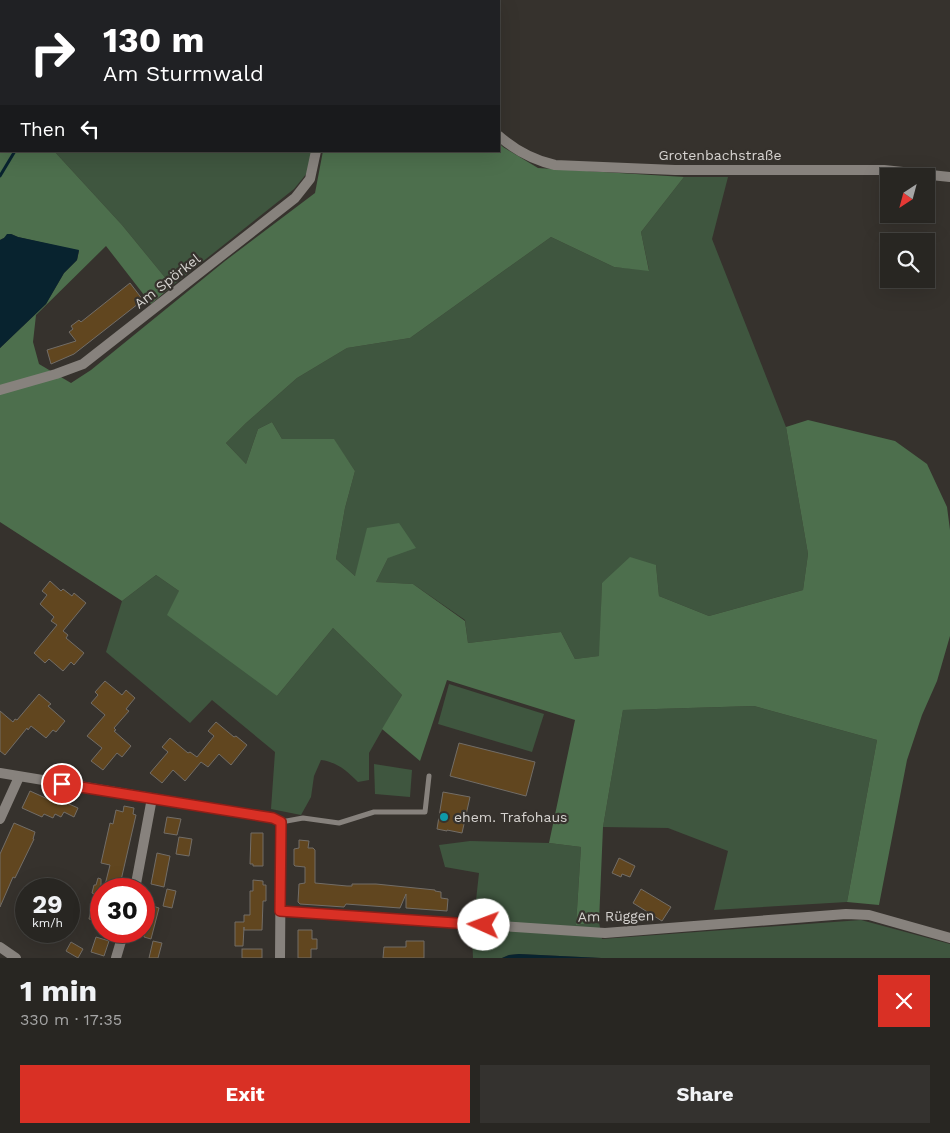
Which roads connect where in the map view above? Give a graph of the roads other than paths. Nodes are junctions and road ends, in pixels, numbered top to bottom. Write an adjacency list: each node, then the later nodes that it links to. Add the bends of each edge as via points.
1 (500, 137): 3 (street, Grotenbachstraße, via 524,155 555,165 675,170 884,170)
2 (316, 152): 4 (street, Am Spörkel, via 310,179 295,198 84,364)
3 (950, 177)
4 (0, 390)
5 (0, 773): 7 (street)
6 (429, 776): 10 (lane, via 425,812 374,812 339,823 303,818)
7 (19, 777): 8 (street); 9 (street)
8 (152, 798): 10 (street); 11 (street)
9 (0, 819)
10 (281, 822): 12 (street)
11 (137, 878)
12 (280, 911): 13 (street, Am Rüggen, via 605,933 869,914); 18 (street)
13 (950, 938)
14 (120, 943): 17 (street)
15 (0, 947): 16 (street)
16 (16, 958)
17 (116, 958)
18 (280, 958)

